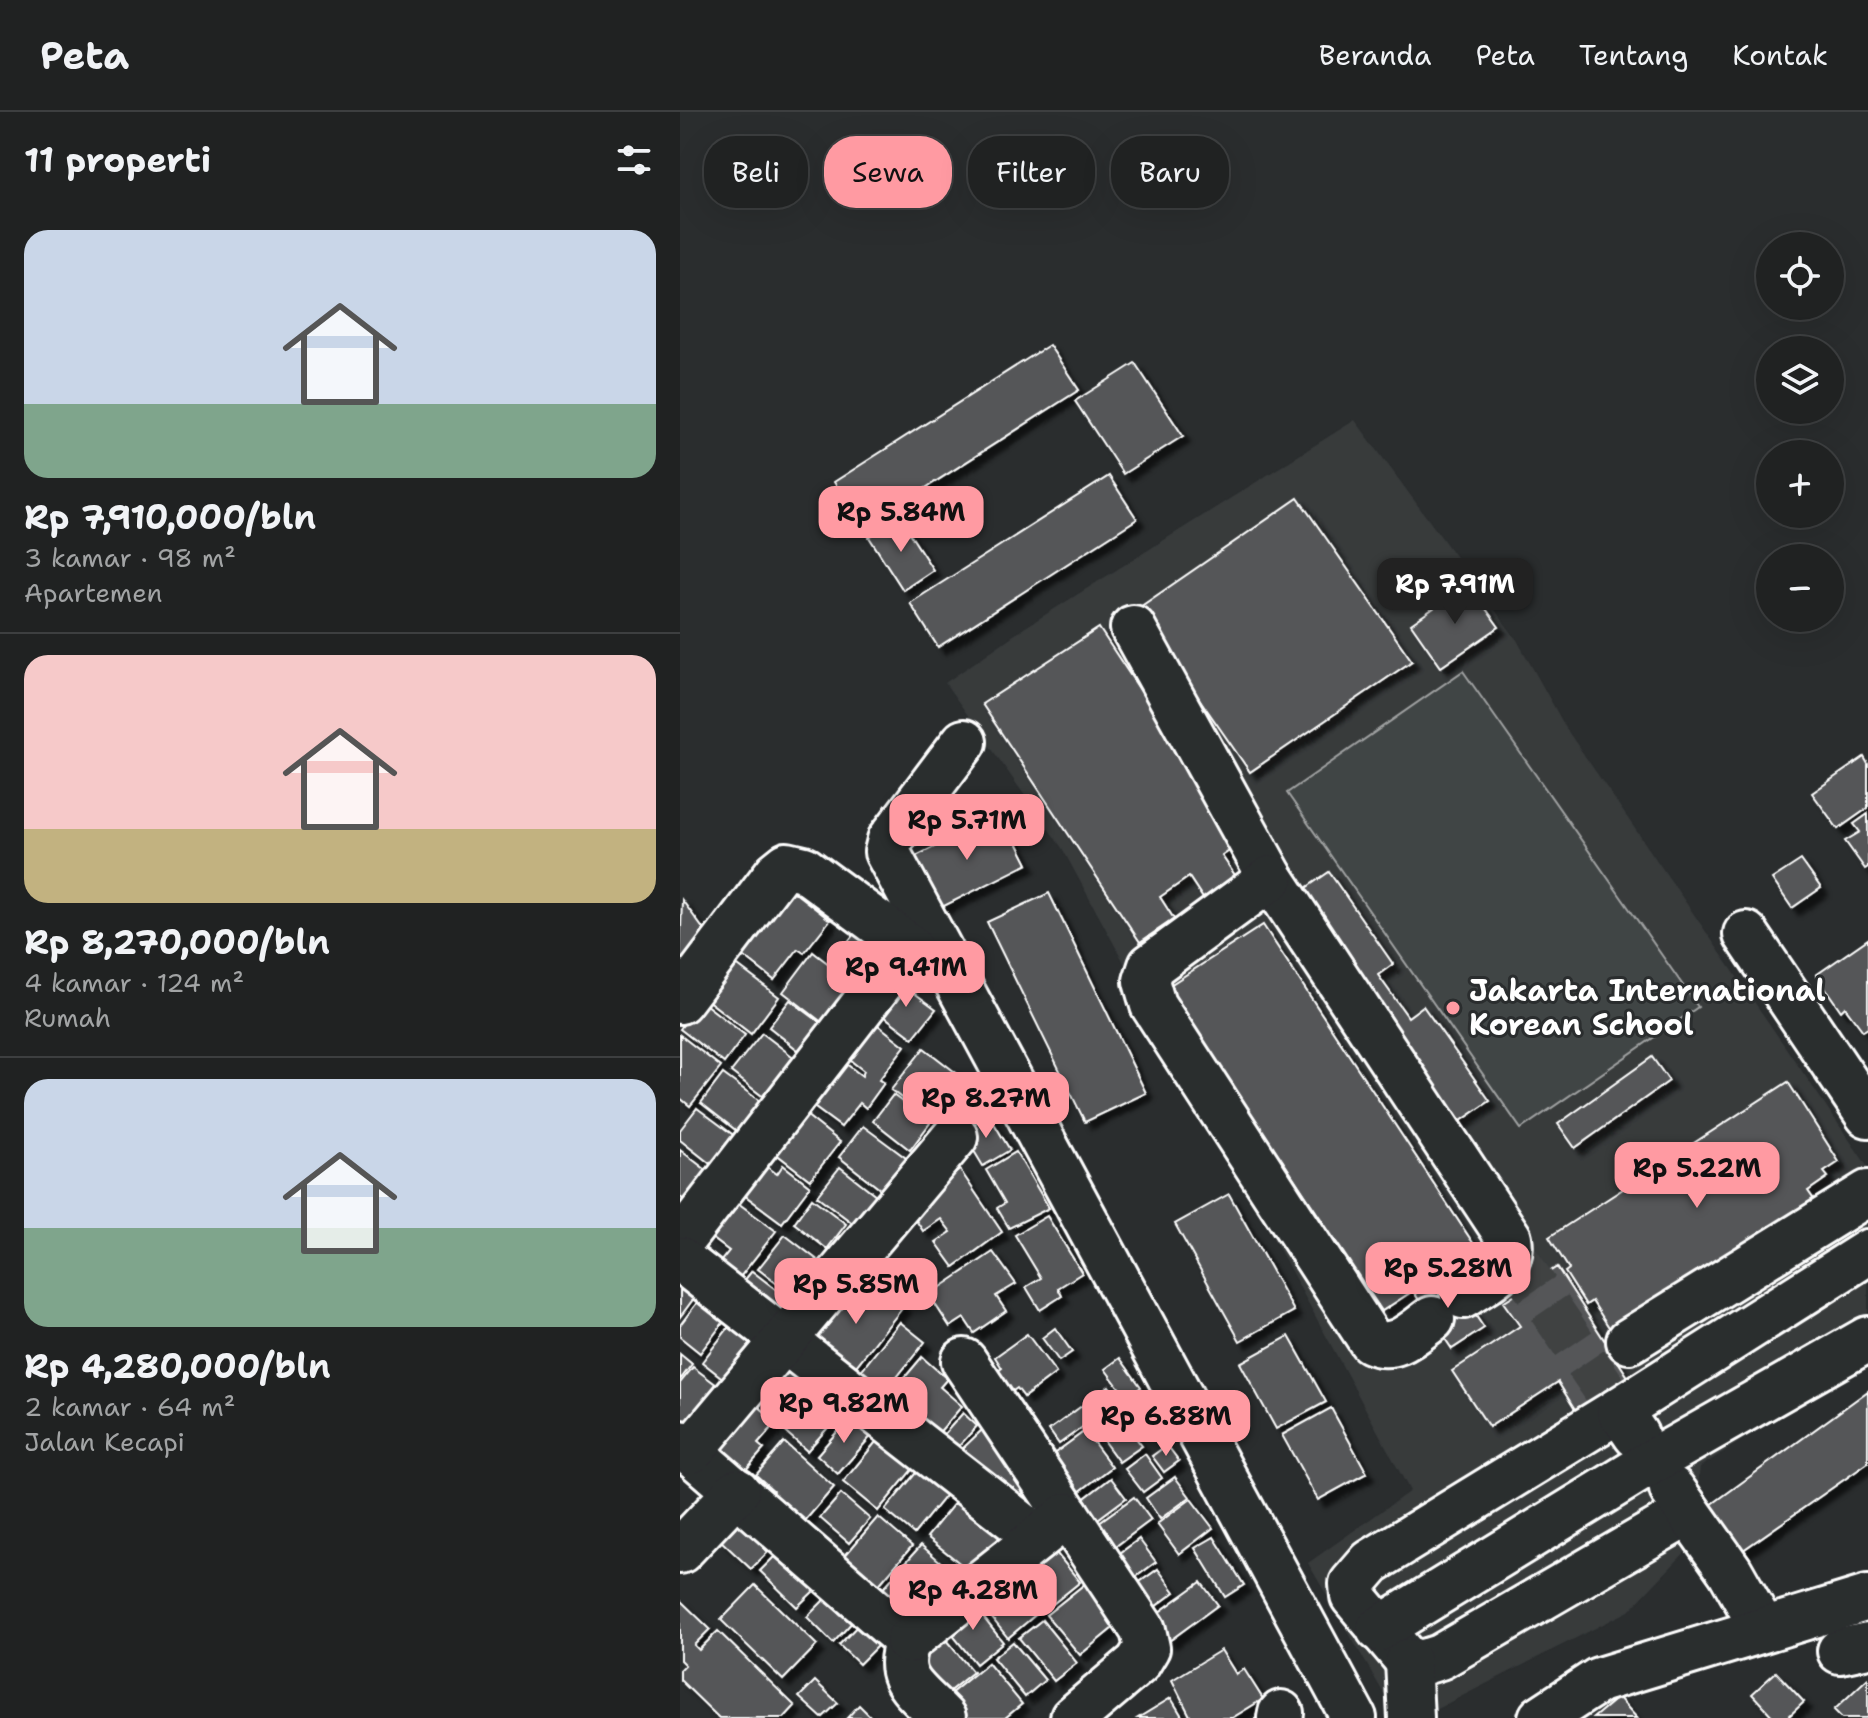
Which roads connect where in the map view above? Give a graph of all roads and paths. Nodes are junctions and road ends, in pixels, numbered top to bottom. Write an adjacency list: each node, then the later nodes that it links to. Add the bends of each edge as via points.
1 (1133, 628): 3 (street)
2 (964, 742): 30 (street, via 890,840 887,852)
3 (1271, 878): 3 (street, via 1151,966 1146,981 1153,1005 1371,1341 1383,1347 1397,1343 1505,1267 1512,1253 1509,1238)
4 (1746, 934): 6 (street)
5 (680, 1001): 9 (street, via 787,865 804,869 909,946)
6 (1861, 1091)
7 (955, 1137): 12 (street)
8 (1868, 1193): 14 (street)
9 (680, 1242)
10 (1868, 1252): 16 (street)
11 (680, 1259): 12 (street)
12 (783, 1337): 17 (street); 21 (street)
13 (1868, 1339): 18 (street)
14 (1629, 1341)
15 (964, 1361): 21 (street)
16 (1619, 1410): 18 (street); 24 (street, via 1359,1572 1353,1596)
17 (685, 1447): 19 (street)
18 (1653, 1461): 20 (street); 24 (street)
19 (737, 1491): 22 (street); 26 (street)
20 (1688, 1513): 25 (street); 27 (street, via 1440,1657)
21 (1052, 1526): 26 (street); 29 (street, via 1143,1630 1147,1648 1138,1663)
22 (680, 1551)
23 (1868, 1598): 25 (street)
24 (1379, 1629): 27 (street)
25 (1763, 1629): 32 (street, via 1599,1680)
26 (908, 1641): 28 (street, via 901,1673)
27 (1408, 1661): 31 (street)
28 (943, 1718)
29 (1073, 1718)
30 (1354, 1718)
31 (1411, 1718)
32 (1541, 1718)

